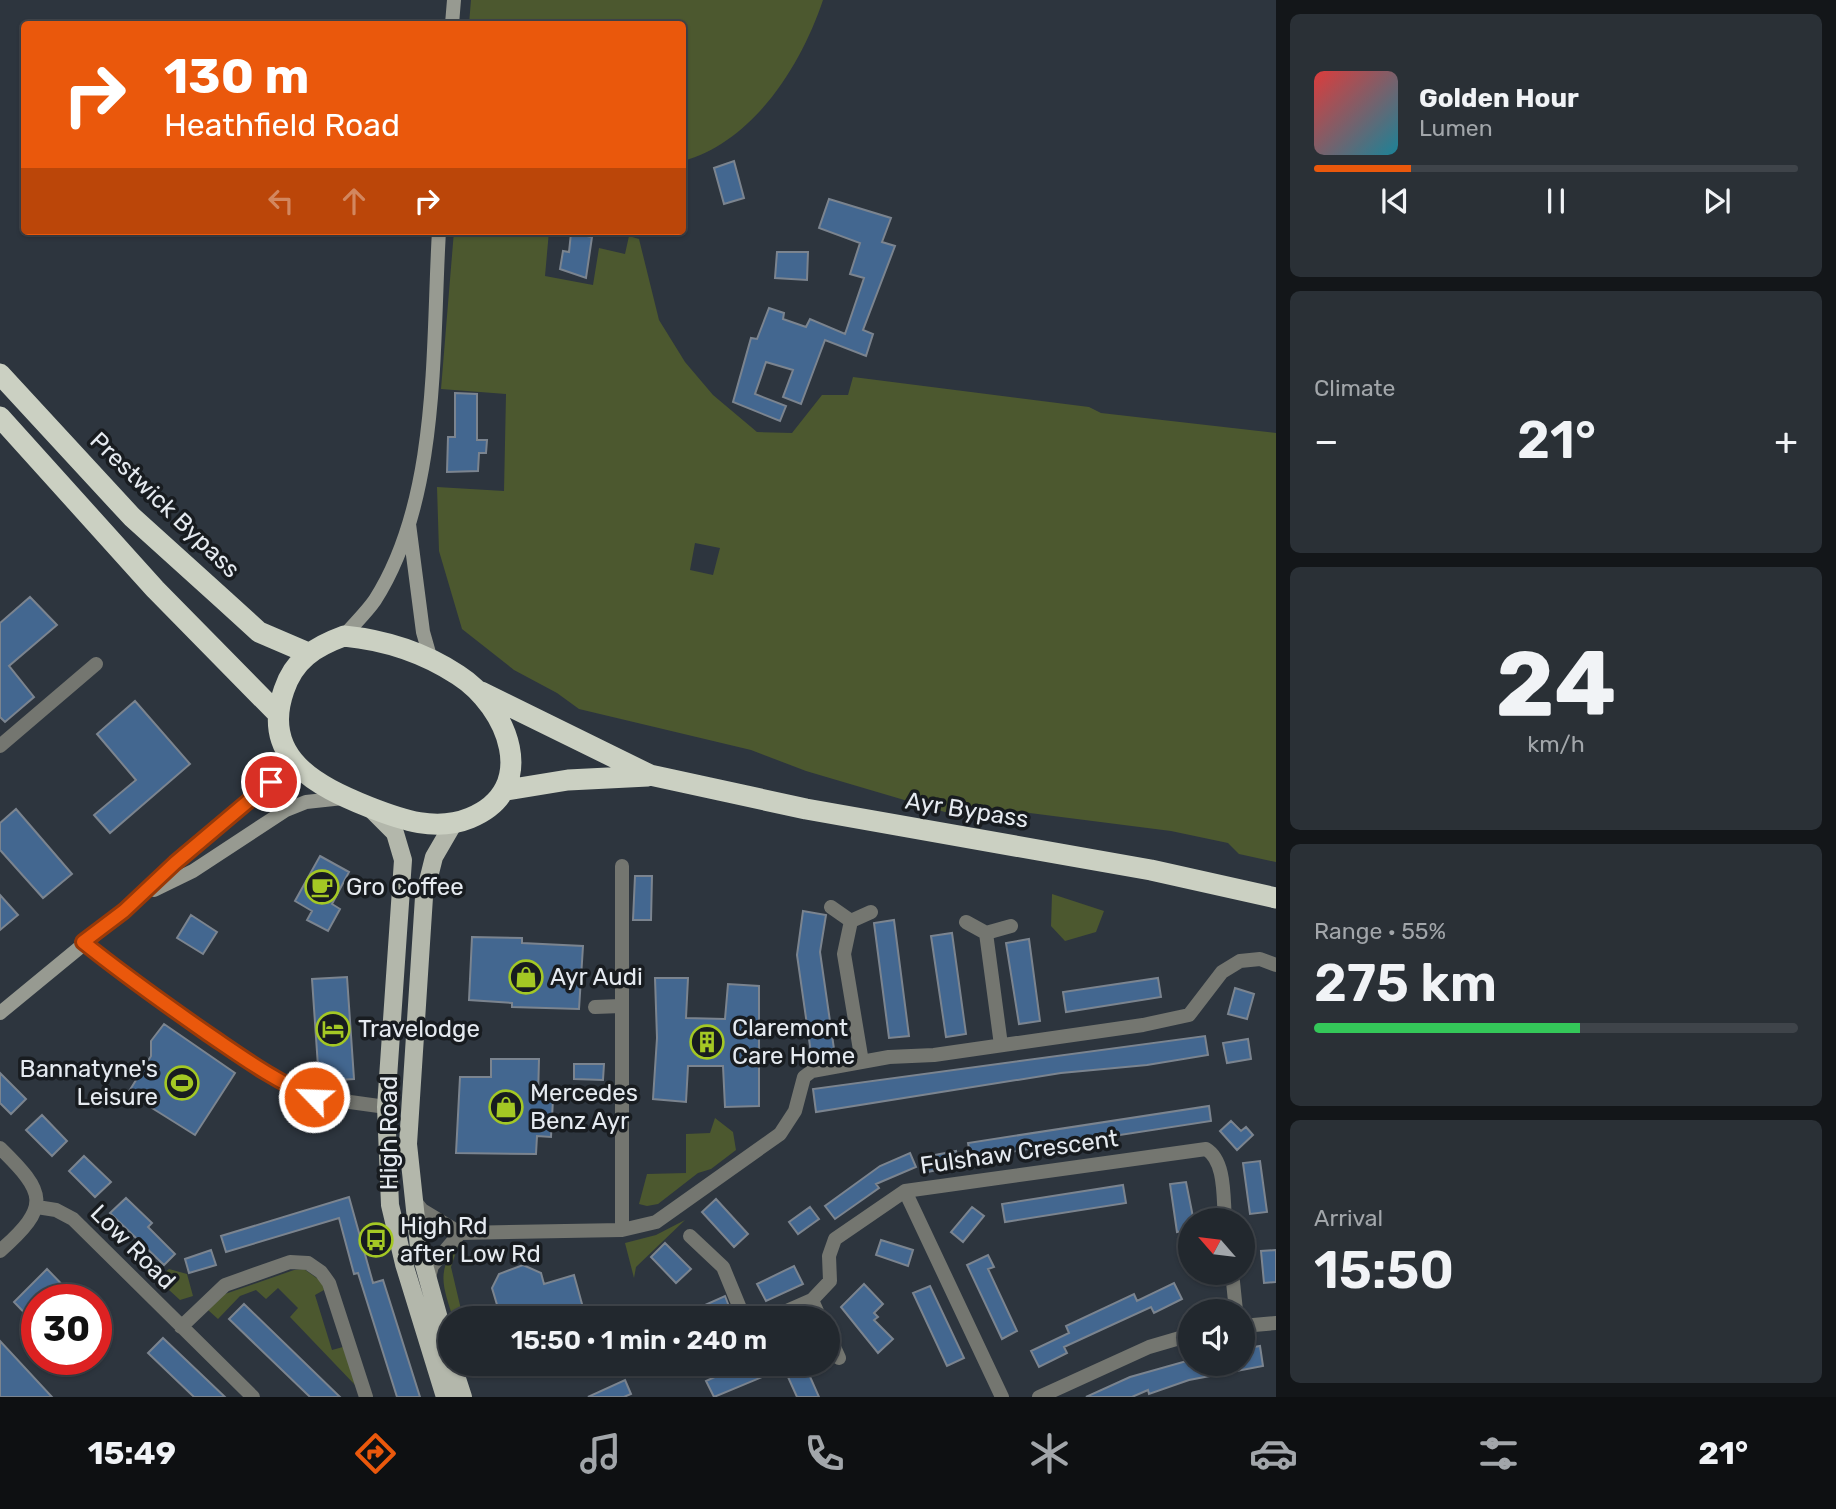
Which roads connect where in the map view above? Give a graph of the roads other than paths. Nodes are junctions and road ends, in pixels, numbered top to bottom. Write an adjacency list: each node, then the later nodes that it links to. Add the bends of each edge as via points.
1 (454, 0): 2 (main road)
2 (452, 21)
3 (439, 235): 6 (main road, via 428,426)
4 (0, 374): 8 (highway, Prestwick Bypass, via 132,517 260,632)
5 (0, 417): 12 (highway)
6 (409, 523): 7 (main road, via 374,601); 9 (main road, via 418,603)
7 (344, 636): 8 (highway); 9 (highway, via 383,640)
8 (308, 653): 12 (highway, via 290,673)
9 (431, 660): 11 (highway)
10 (96, 664): 13 (street)
11 (481, 692): 15 (highway, Ayr Bypass); 16 (highway, via 509,746 512,768)
12 (277, 713): 14 (highway)
13 (0, 746)
14 (287, 752): 17 (highway, via 299,769); 21 (main road, via 271,782)
15 (650, 775): 16 (highway, Ayr Bypass, via 568,780); 22 (highway, Ayr Bypass)
16 (507, 790): 19 (highway, via 482,813)
17 (343, 798): 18 (highway); 21 (main road, via 306,802 286,810 193,871)
18 (369, 807): 19 (highway, via 412,823); 36 (main road, High Road, via 395,833 403,860)
19 (452, 826): 39 (main road, High Road, via 434,857 424,897 408,1144)
20 (622, 866): 31 (street)
21 (143, 895): 29 (main road)
22 (1276, 898)
23 (831, 907): 25 (street)
24 (871, 912): 25 (street)
25 (851, 921): 35 (street, via 844,954)
26 (965, 922): 28 (street)
27 (1011, 926): 28 (street)
28 (986, 933): 34 (street)
29 (83, 942): 33 (main road); 36 (street, via 136,984 288,1087 314,1097)
30 (1276, 965): 34 (street, via 1260,959 1240,961 1222,972 1189,1015)
31 (621, 1006): 32 (street); 42 (street)
32 (595, 1007)
33 (0, 1013)
34 (1001, 1045): 35 (street)
35 (862, 1062): 42 (street, via 812,1071 804,1077 795,1111 780,1134 656,1222)
36 (386, 1107): 59 (main road, High Road, via 390,1205)
37 (0, 1148): 40 (street, via 30,1177)
38 (905, 1191): 41 (street, Fulshaw Crescent, via 1206,1150 1219,1164); 47 (street, via 835,1239 829,1256 830,1281); 61 (street, Fulshaw Crescent)
39 (413, 1199): 43 (street, via 422,1210); 46 (main road, High Road)
40 (37, 1207): 45 (street, via 30,1221); 54 (street, Low Road, via 73,1219)
41 (1224, 1208)
42 (622, 1230): 43 (street)
43 (460, 1233): 46 (street, via 432,1266)
44 (690, 1237): 48 (street, via 723,1267)
45 (0, 1251)
46 (427, 1284): 51 (main road, High Road)
47 (812, 1300): 49 (street); 50 (street)
48 (739, 1306)
49 (798, 1306)
50 (815, 1306)
51 (438, 1319)
52 (1276, 1323): 53 (street)
53 (1255, 1325)
54 (181, 1327): 57 (street, Low Road); 58 (street, Low Road, via 225,1285 290,1262 308,1263 328,1283)
55 (1178, 1339): 62 (street)
56 (456, 1376): 60 (main road)
57 (253, 1397)
58 (366, 1397)
59 (445, 1397)
60 (463, 1397)
61 (1002, 1397)
62 (1039, 1397)

